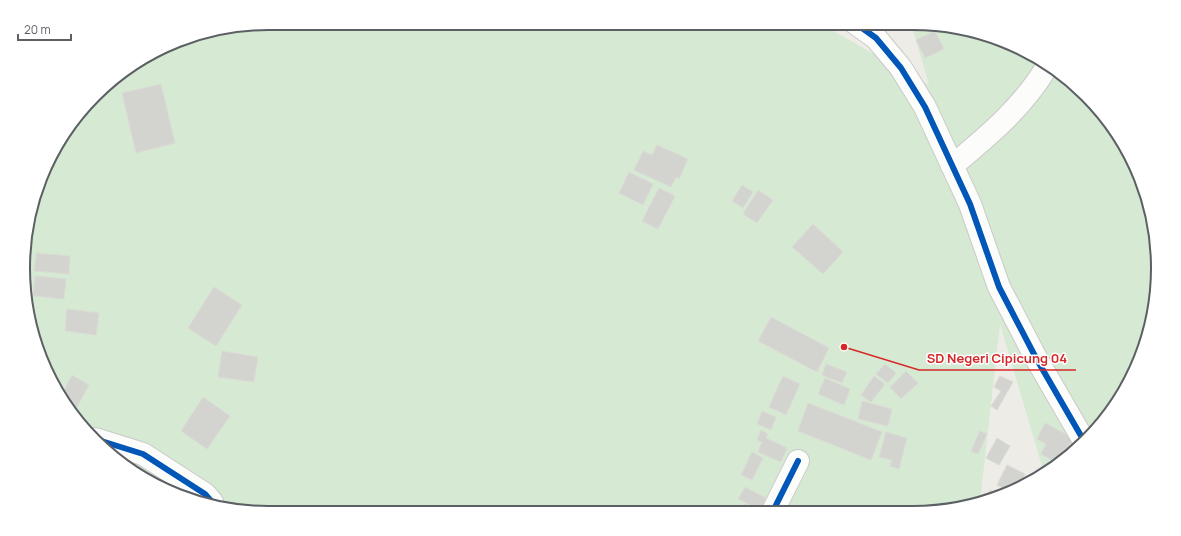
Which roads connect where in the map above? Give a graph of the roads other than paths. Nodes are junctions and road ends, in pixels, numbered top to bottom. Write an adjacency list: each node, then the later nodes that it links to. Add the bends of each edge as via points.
1 (865, 30): 3 (street, via 876,38 901,68 925,107)
2 (1045, 70): 3 (street, via 1003,121)
3 (952, 166): 4 (street, via 970,204 999,287)
4 (1081, 436)
5 (106, 442): 7 (street, via 143,454)
6 (798, 462): 8 (street)
7 (209, 499)
8 (776, 506)

